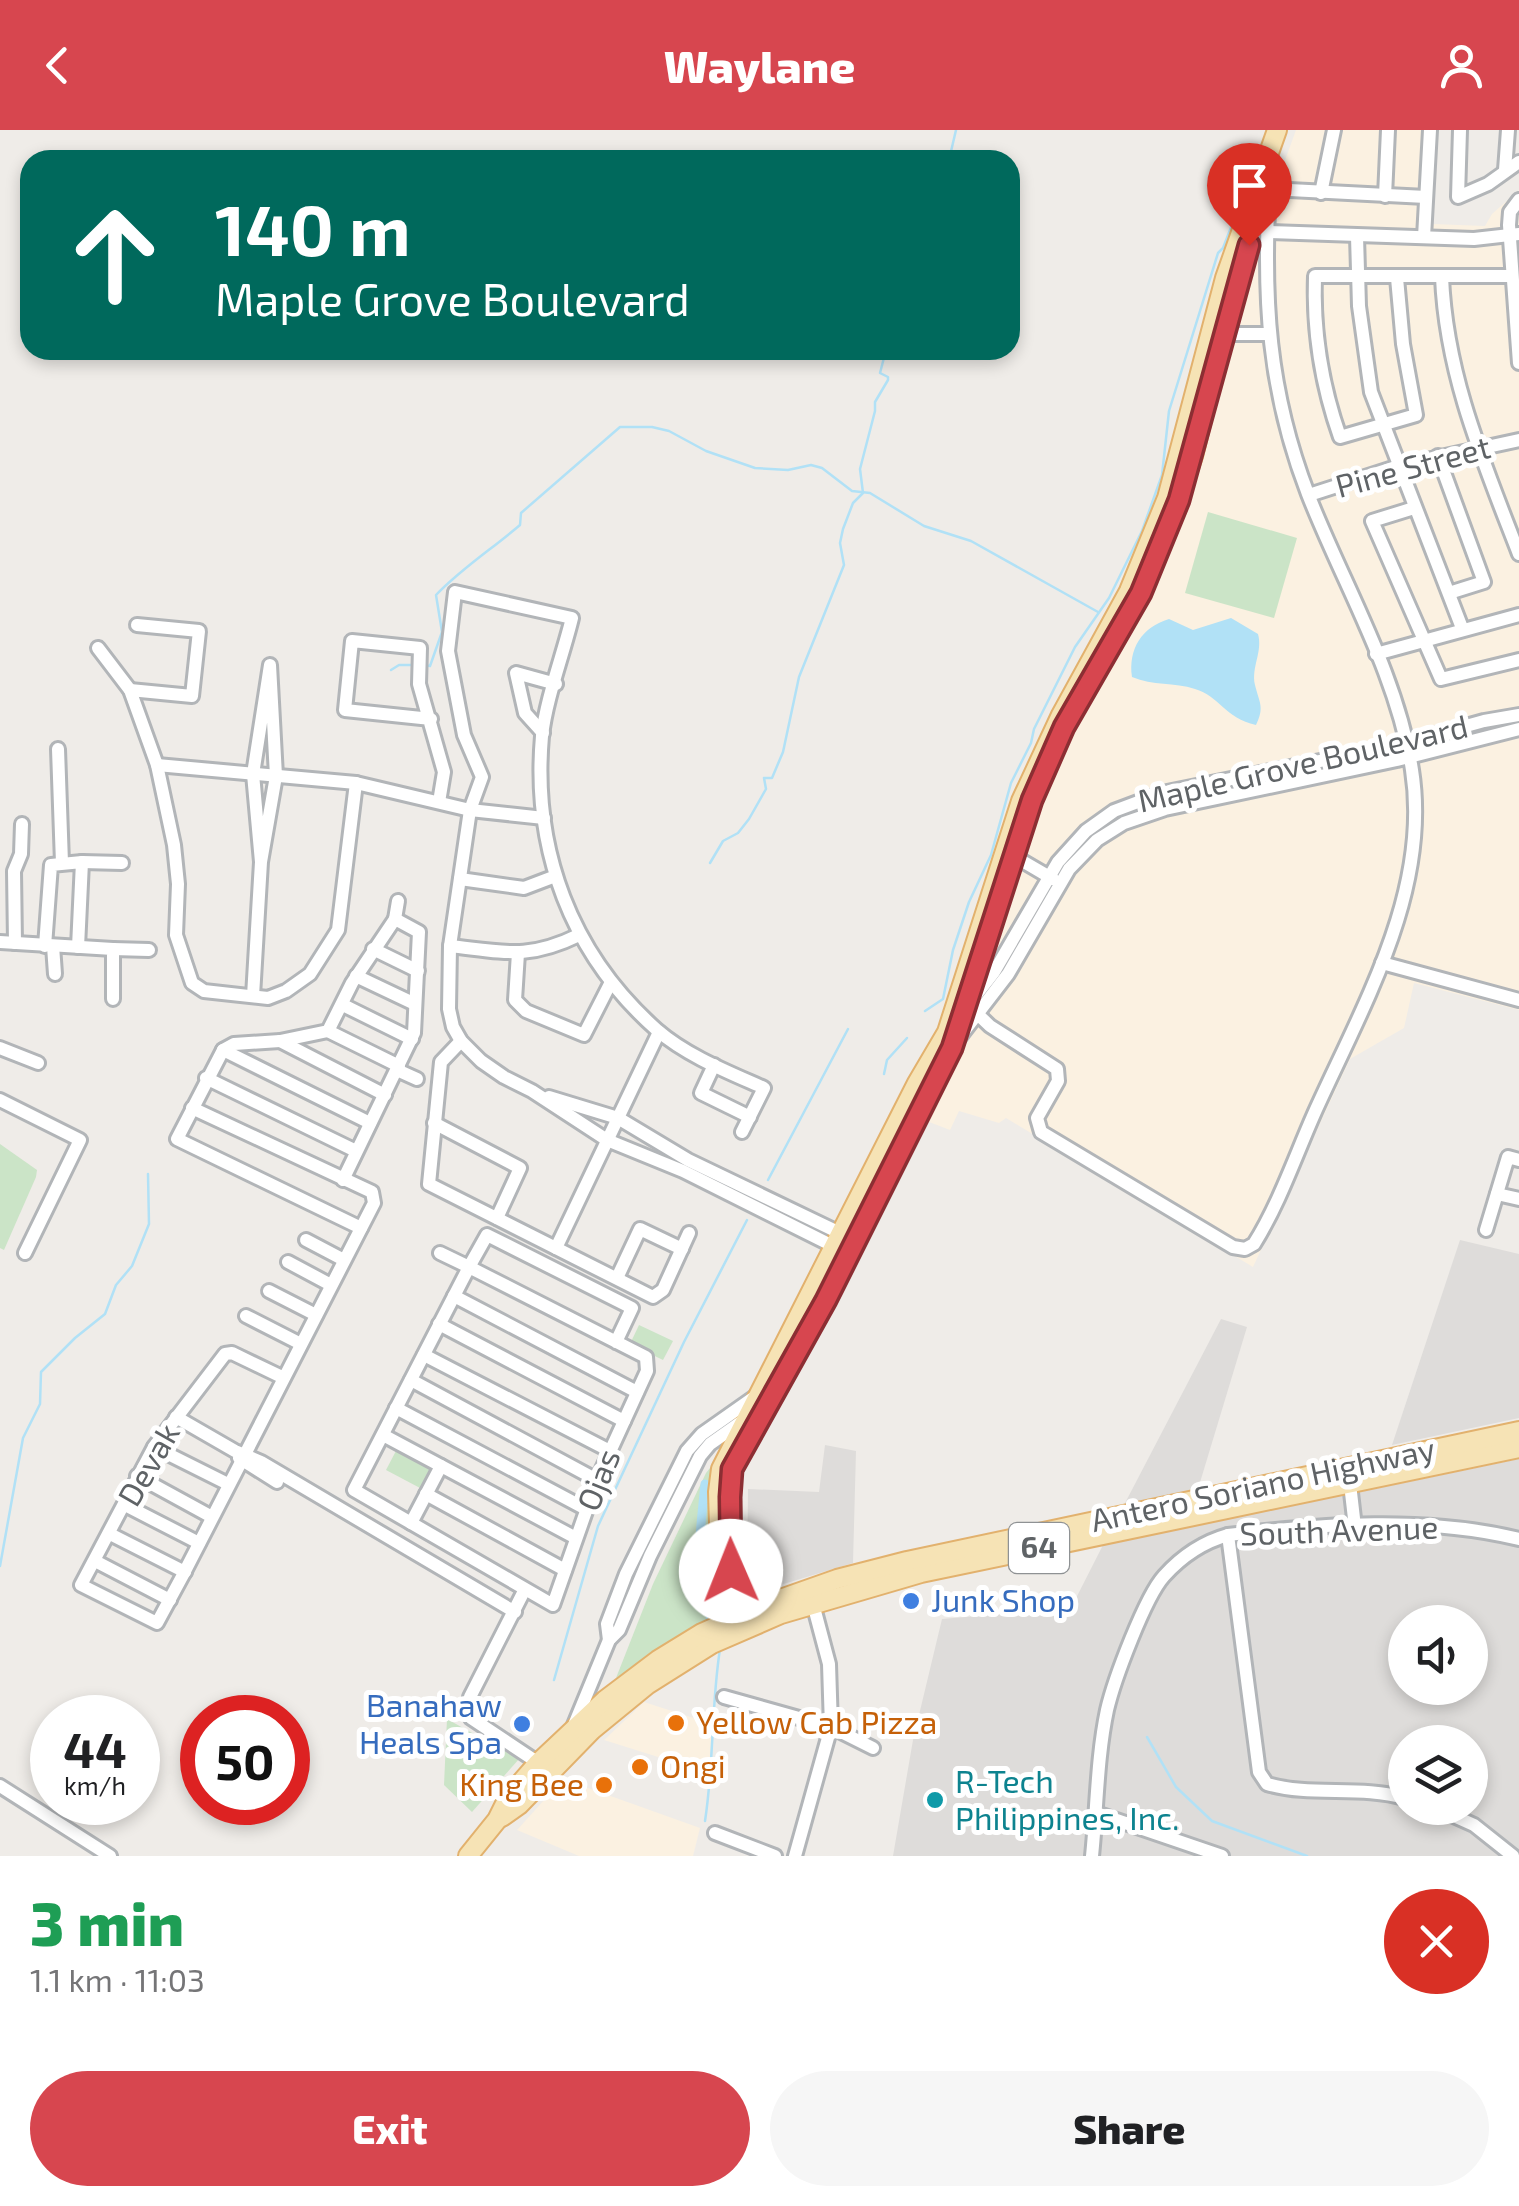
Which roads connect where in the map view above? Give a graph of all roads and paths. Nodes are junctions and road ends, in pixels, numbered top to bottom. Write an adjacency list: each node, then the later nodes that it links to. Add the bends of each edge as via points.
1 (1277, 130): 91 (main road, via 1225,278 1167,498 1129,591 1022,801)
2 (1288, 130): 10 (main road)
3 (1334, 130): 11 (street)
4 (1388, 130): 12 (street)
5 (1430, 130): 13 (street)
6 (1460, 130): 9 (street, via 1458,198)
7 (1508, 130): 9 (street)
8 (1519, 162): 9 (street)
9 (1505, 170)
10 (1269, 189): 11 (street); 15 (street); 23 (main road)
11 (1321, 193): 12 (street)
12 (1385, 196): 13 (street)
13 (1426, 197): 18 (street)
14 (1519, 200): 16 (street, via 1510,212)
15 (1267, 232): 17 (street); 24 (street)
16 (1515, 235): 18 (street); 19 (street)
17 (1357, 236): 18 (street); 21 (street)
18 (1424, 237)
19 (1512, 276): 20 (street); 25 (street)
20 (1442, 277): 22 (street); 28 (street, via 1448,344)
21 (1357, 278): 22 (street); 26 (street, via 1366,368); 26 (street, via 1315,276 1323,375 1340,437)
22 (1397, 278): 26 (street, via 1416,415)
23 (1222, 334): 24 (street); 58 (main road, via 1193,456 1141,593 1064,727)
24 (1268, 334): 31 (street, via 1281,412)
25 (1519, 362)
26 (1382, 424): 30 (street)
27 (1519, 440): 28 (street, Pine Street)
28 (1478, 448): 29 (street, Pine Street); 33 (street)
29 (1438, 456): 30 (street, Pine Street); 34 (street, via 1484,582)
30 (1398, 466): 31 (street, Pine Street); 32 (street)
31 (1309, 496): 40 (street)
32 (1414, 508): 34 (street); 38 (street, via 1372,521)
33 (1519, 554)
34 (1448, 593): 37 (street)
35 (1519, 615): 37 (street)
36 (137, 625): 43 (street, via 199,631 192,696)
37 (1462, 628): 38 (street)
38 (1423, 638): 40 (street); 41 (street, via 1441,679)
39 (98, 648): 43 (street)
40 (1376, 654): 49 (street)
41 (1519, 660)
42 (556, 684): 47 (street); 47 (street, via 516,673 525,713); 55 (street, via 572,618 455,592 448,651 464,735 482,777)
43 (130, 690): 50 (street)
44 (1519, 715): 49 (street, Maple Grove Boulevard)
45 (431, 719): 45 (street, via 418,684 420,648 352,641 345,710); 54 (street, via 444,772)
46 (1519, 730): 49 (street, Maple Grove Boulevard)
47 (542, 732): 56 (street)
48 (58, 749): 61 (street)
49 (1408, 750): 65 (street, Maple Grove Boulevard, via 1144,798 1086,831); 77 (street, via 1415,834)
50 (156, 765): 51 (street); 82 (street, via 174,845 176,935 192,983 204,991)
51 (253, 774): 52 (street); 52 (street, via 270,665); 60 (street)
52 (276, 776): 53 (street); 60 (street)
53 (356, 783): 54 (street); 82 (street, via 338,930 330,947 286,991)
54 (439, 802): 55 (street)
55 (470, 810): 56 (street); 64 (street)
56 (544, 818): 63 (street)
57 (22, 824): 69 (street)
58 (1012, 855): 65 (street); 87 (main road)
59 (82, 862): 61 (street); 62 (street); 72 (street)
60 (261, 862): 82 (street)
61 (62, 863): 70 (street, via 50,866)
62 (122, 863)
63 (554, 876): 64 (street, via 524,888); 68 (street)
64 (460, 879): 71 (street)
65 (1053, 880): 87 (street, Maple Grove Boulevard)
66 (398, 901): 67 (street)
67 (395, 919): 75 (street); 78 (street, via 419,932)
68 (579, 936): 76 (street, via 550,950); 81 (street)
69 (7, 943): 70 (street)
70 (49, 946): 72 (street); 79 (street)
71 (450, 946): 76 (street); 93 (street, via 449,1008)
72 (78, 947): 73 (street)
73 (113, 949): 74 (street); 83 (street)
74 (149, 950)
75 (373, 950): 78 (street); 80 (street)
76 (518, 953): 81 (street, via 515,1000 584,1035)
77 (1382, 963): 84 (street); 87 (street, via 1259,1236 1245,1250 1042,1132 1037,1118 1059,1079 1057,1068)
78 (418, 971): 85 (street)
79 (55, 974)
80 (356, 976): 85 (street); 86 (street)
81 (611, 982): 89 (street)
82 (253, 996)
83 (113, 998)
84 (1519, 1000)
85 (415, 1004): 90 (street)
86 (342, 1005): 88 (street); 90 (street)
87 (973, 1010): 91 (main road)
88 (328, 1031): 92 (street); 98 (street)
89 (659, 1032): 97 (street); 106 (street)
90 (412, 1039): 98 (street)
91 (950, 1040): 122 (main road, via 917,1083); 143 (main road, via 826,1300)
92 (280, 1041): 95 (street); 102 (street)
93 (461, 1041): 101 (street); 108 (street, via 441,1062)
94 (0, 1048): 96 (street)
95 (223, 1050): 99 (street); 107 (street)
96 (38, 1062)
97 (714, 1065): 105 (street, via 701,1094); 105 (street, via 764,1088)
98 (398, 1068): 100 (street); 102 (street)
99 (206, 1078): 104 (street); 111 (street)
100 (418, 1080)
101 (532, 1092): 106 (street); 110 (street)
102 (385, 1094): 107 (street)
103 (0, 1100): 125 (street, via 80,1140)
104 (192, 1108): 114 (street); 118 (street, via 177,1139)
105 (750, 1117): 109 (street)
106 (618, 1118): 110 (street); 113 (street)
107 (370, 1123): 111 (street)
108 (434, 1123): 117 (street, via 430,1184); 117 (street, via 520,1168)
109 (742, 1132)
110 (607, 1140): 113 (street); 123 (street)
111 (356, 1151): 114 (street)
112 (1519, 1160): 115 (street, via 1508,1157)
113 (685, 1165): 122 (street)
114 (342, 1180): 118 (street, via 375,1197)
115 (1497, 1194): 116 (street); 119 (street)
116 (1519, 1199)
117 (498, 1218): 123 (street)
118 (361, 1228): 127 (street)
119 (1486, 1230)
120 (689, 1234): 124 (street)
121 (306, 1240): 127 (street)
122 (839, 1241): 143 (main road)
123 (556, 1248): 130 (street)
124 (682, 1249): 130 (street, via 654,1296); 130 (street, via 640,1228)
125 (25, 1253)
126 (440, 1253): 129 (street)
127 (344, 1260): 131 (street)
128 (288, 1262): 131 (street)
129 (468, 1267): 133 (street); 137 (street); 137 (street, via 487,1235 632,1308)
130 (617, 1278)
131 (331, 1285): 134 (street)
132 (269, 1290): 134 (street)
133 (454, 1296): 136 (street); 142 (street)
134 (316, 1315): 138 (street)
135 (246, 1316): 138 (street)
136 (440, 1324): 139 (street); 147 (street)
137 (616, 1342): 142 (street, Ojas, via 646,1358)
138 (301, 1344): 140 (street)
139 (424, 1355): 141 (street); 152 (street)
140 (284, 1378): 146 (street, Devak, via 228,1352); 153 (street)
141 (411, 1380): 144 (street); 156 (street)
142 (638, 1392): 147 (street, Ojas)
143 (767, 1395): 145 (main road); 177 (main road, via 730,1476); 178 (street, via 702,1434 687,1451 626,1574 607,1624)
144 (396, 1408): 149 (street); 161 (street)
145 (750, 1416): 177 (main road, via 719,1479); 178 (street, via 700,1456)
146 (176, 1418): 150 (street, Devak); 153 (street)
147 (624, 1421): 152 (street, Ojas)
148 (1519, 1430): 174 (main road, Antero Soriano Highway / 64, via 907,1561)
149 (382, 1435): 154 (street); 163 (street, via 354,1490)
150 (154, 1447): 155 (street, Devak); 157 (street)
151 (1519, 1448): 158 (main road, Antero Soriano Highway / 64)
152 (610, 1451): 156 (street, Ojas)
153 (241, 1455): 157 (street); 176 (street)
154 (441, 1466): 159 (street); 167 (street)
155 (137, 1476): 160 (street, Devak); 162 (street)
156 (597, 1480): 161 (street, Ojas)
157 (228, 1484): 162 (street)
158 (1350, 1484): 164 (street); 174 (main road, Antero Soriano Highway / 64)
159 (426, 1494): 163 (street); 171 (street)
160 (125, 1505): 165 (street, Devak); 169 (street)
161 (586, 1509): 167 (street, Ojas)
162 (212, 1517): 169 (street)
163 (410, 1523): 173 (street)
164 (1354, 1527): 166 (street, South Avenue); 168 (street, South Avenue, via 1444,1526)
165 (110, 1534): 170 (street, Devak); 172 (street)
166 (1228, 1535): 185 (street, via 1259,1772 1266,1784); 186 (street, South Avenue, via 1190,1552 1161,1578 1130,1642 1107,1711)
167 (576, 1538): 171 (street, Ojas)
168 (1519, 1539)
169 (199, 1543): 172 (street)
170 (95, 1562): 175 (street); 175 (street, Devak, via 82,1586 158,1623)
171 (565, 1570): 173 (street, Ojas, via 553,1605)
172 (185, 1572): 175 (street)
173 (529, 1594): 176 (street)
174 (811, 1596): 177 (main road, Antero Soriano Highway / 64); 180 (street, via 829,1664)
175 (170, 1600)
176 (514, 1615): 183 (street, via 470,1697 470,1718)
177 (727, 1626): 181 (main road, Antero Soriano Highway / 64, via 645,1669); 183 (main road, Antero Soriano Highway / 64)
178 (609, 1640): 181 (street)
179 (724, 1697): 180 (street)
180 (830, 1727): 182 (street); 192 (street)
181 (572, 1730): 183 (main road, Antero Soriano Highway / 64)
182 (873, 1748)
183 (544, 1767): 190 (main road, Antero Soriano Highway / 64, via 519,1804)
184 (0, 1786): 189 (street)
185 (1388, 1795)
186 (1096, 1813): 193 (street, South Avenue); 194 (street)
187 (1474, 1825): 195 (street)
188 (716, 1833): 191 (street)
189 (110, 1856)
190 (468, 1856)
191 (775, 1856)
192 (795, 1856)
193 (1092, 1856)
194 (1222, 1856)
195 (1513, 1856)

